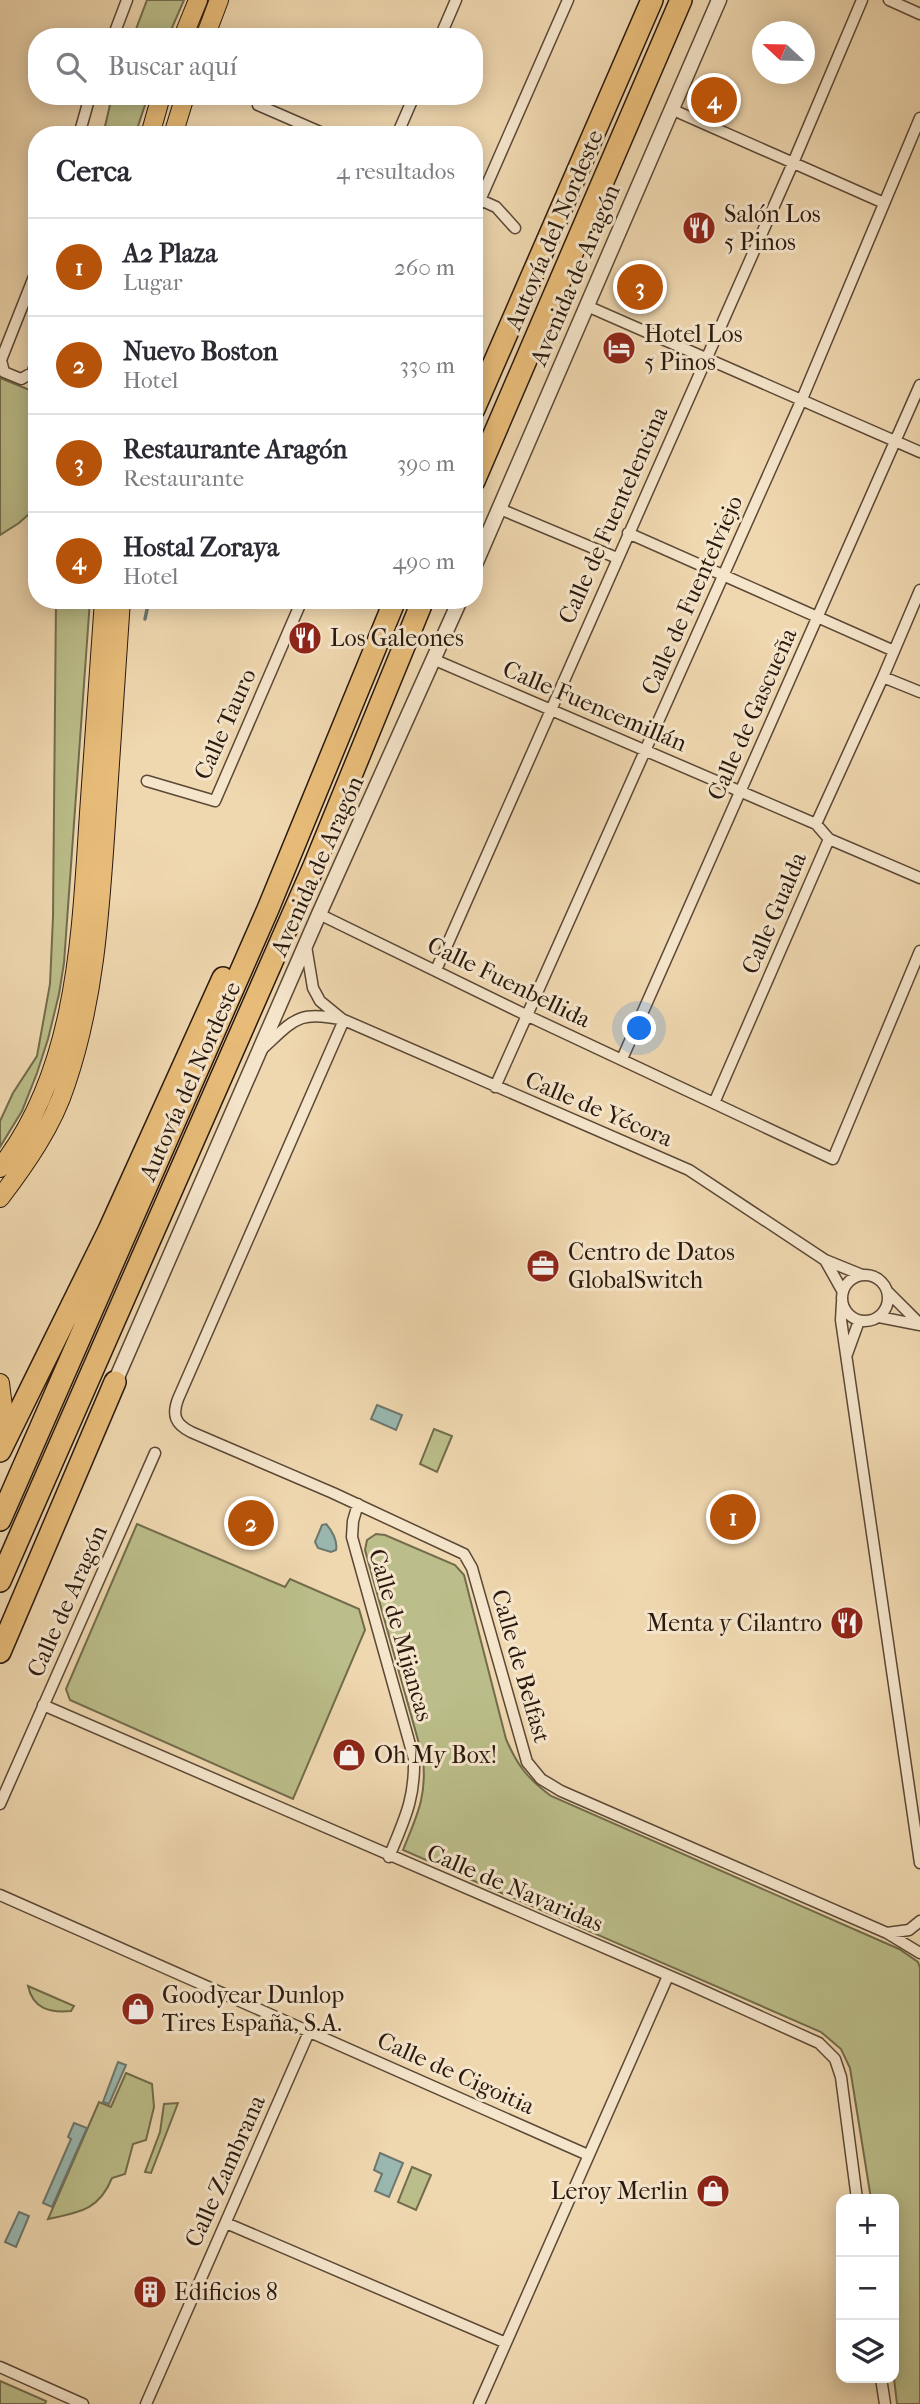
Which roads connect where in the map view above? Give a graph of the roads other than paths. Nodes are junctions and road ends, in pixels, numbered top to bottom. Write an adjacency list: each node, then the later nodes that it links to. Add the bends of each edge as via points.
1 (127, 0): 12 (street)
2 (198, 0): 13 (main road)
3 (219, 0): 14 (main road)
4 (456, 0): 15 (street)
5 (569, 0): 30 (street)
6 (652, 0): 39 (highway, Autovía del Nordeste)
7 (681, 0): 43 (highway, Autovía del Nordeste)
8 (719, 0): 21 (street, Avenida de Aragón)
9 (862, 0): 29 (street, Calle de Fuentelencina)
10 (889, 0): 11 (street)
11 (920, 14)
12 (116, 28)
13 (187, 28)
14 (208, 28)
15 (444, 28)
16 (87, 105): 23 (street)
17 (158, 105): 24 (main road)
18 (182, 105): 25 (main road)
19 (258, 105): 26 (street)
20 (410, 105): 27 (street)
21 (671, 109): 29 (street); 35 (street, Avenida de Aragón)
22 (920, 118): 28 (street, Calle de Fuentelviejo)
23 (82, 126)
24 (153, 126)
25 (176, 126)
26 (306, 126)
27 (401, 126)
28 (916, 138): 32 (street, Calle de Fuentelviejo)
29 (793, 163): 32 (street); 36 (street, Calle de Fuentelencina)
30 (483, 186)
31 (483, 202): 33 (street, via 496,207)
32 (884, 203): 40 (street, Calle de Fuentelviejo)
33 (515, 228)
34 (28, 292): 37 (street, via 1,360 4,372 21,379)
35 (587, 306): 36 (street); 44 (street, Avenida de Aragón)
36 (706, 357): 40 (street); 45 (street, Calle de Fuentelencina)
37 (28, 375)
38 (920, 385): 41 (street, Calle de Gascueña)
39 (483, 388)
40 (802, 398): 41 (street); 48 (street, Calle de Fuentelviejo)
41 (895, 440): 42 (street); 57 (street, Calle de Gascueña)
42 (920, 452)
43 (483, 460)
44 (500, 509): 46 (street, Avenida de Aragón); 47 (street)
45 (628, 533): 47 (street, Calle de Fuentelencina); 48 (street)
46 (483, 547)
47 (617, 558): 62 (street, Calle de Fuentelencina)
48 (724, 575): 57 (street); 63 (street, Calle de Fuentelviejo)
49 (920, 590): 58 (street, Calle Gualda)
50 (103, 609): 80 (main road, via 85,871 65,1026 50,1078)
51 (120, 609): 81 (main road, via 103,874 85,1017 55,1110)
52 (298, 609): 64 (street, Calle Tauro, via 215,801)
53 (382, 609): 69 (highway)
54 (391, 609): 93 (highway, Autovía del Nordeste, via 262,921)
55 (419, 609): 98 (highway, Autovía del Nordeste, via 314,866)
56 (456, 609): 59 (street, Avenida de Aragón)
57 (817, 617): 58 (street); 65 (street, Calle de Gascueña)
58 (894, 651): 60 (street, Calle Gualda)
59 (435, 660): 62 (street, Calle Fuencemillán); 70 (street, Avenida de Aragón)
60 (883, 677): 61 (street); 66 (street, Calle Gualda)
61 (920, 692)
62 (550, 711): 63 (street, Calle Fuencemillán); 73 (street, Calle de Fuentelencina)
63 (646, 752): 65 (street, Calle Fuencemillán); 74 (street, Calle de Fuentelviejo)
64 (147, 781)
65 (740, 791): 66 (street, Calle Fuencemillán); 77 (street, Calle de Gascueña)
66 (816, 824): 67 (street, Calle Gualda)
67 (829, 839): 68 (street); 79 (street, Calle Gualda)
68 (920, 878)
69 (257, 906): 93 (highway, via 49,1384 34,1422); 94 (highway, via 109,1230)
70 (319, 914): 71 (street, Avenida de Aragón); 73 (street, Calle Fuenbellida)
71 (306, 945): 75 (street, Calle de Yécora, via 309,973 320,1001); 76 (street, Avenida de Aragón)
72 (920, 951): 79 (street, Calle Fuenbellida, via 833,1159)
73 (436, 970): 74 (street, Calle Fuenbellida)
74 (526, 1015): 77 (street, Calle Fuenbellida); 78 (street, Calle de Fuentelviejo)
75 (344, 1020): 76 (street, Calle de Yécora, via 318,1015 293,1020); 78 (street, Calle de Yécora); 96 (street, Calle de Belfast, via 174,1411 178,1422 191,1432)
76 (262, 1049): 90 (street, Avenida de Aragón)
77 (622, 1059): 79 (street, Calle Fuenbellida)
78 (495, 1087): 82 (street, Calle de Yécora, via 689,1170)
79 (714, 1102)
80 (0, 1168)
81 (0, 1198)
82 (825, 1260): 83 (street, Calle de Yécora); 85 (street, Calle de Yécora)
83 (862, 1275): 84 (street, via 879,1279); 85 (street, via 846,1284)
84 (888, 1292): 86 (street, via 886,1309); 88 (street)
85 (842, 1297): 87 (street, via 845,1311); 89 (street)
86 (879, 1317): 87 (street); 88 (street)
87 (859, 1321): 89 (street)
88 (920, 1325)
89 (846, 1356): 104 (street)
90 (115, 1382): 99 (highway); 100 (highway)
91 (0, 1383): 92 (main road, via 4,1407)
92 (0, 1425)
93 (32, 1448): 97 (highway, Autovía del Nordeste)
94 (0, 1451)
95 (155, 1452): 101 (street, Calle de Aragón)
96 (358, 1504): 103 (street, Calle de Mijancas, via 352,1537 414,1759 410,1808); 107 (street, Calle de Belfast, via 464,1554 472,1568 527,1762 541,1779)
97 (0, 1520)
98 (0, 1581)
99 (0, 1637)
100 (0, 1652)
101 (43, 1705): 102 (street, Calle de Aragón); 103 (street, Calle de Navaridas)
102 (0, 1804)
103 (389, 1857): 109 (street, Calle de Navaridas)
104 (920, 1863)
105 (0, 1895): 110 (street, Calle de Cigoitia)
106 (920, 1921): 107 (street, via 909,1930)
107 (887, 1933): 108 (street, Calle de Belfast)
108 (920, 1953)
109 (668, 1976): 111 (street); 112 (street, Calle de Navaridas, via 819,2043 835,2059)
110 (309, 2032): 111 (street, Calle de Cigoitia); 113 (street, Calle Zambrana)
111 (588, 2155): 114 (street)
112 (856, 2194)
113 (226, 2222): 114 (street); 118 (street, Calle Zambrana)
114 (506, 2343): 119 (street)
115 (0, 2367): 117 (street)
116 (882, 2383): 120 (street)
117 (83, 2404)
118 (146, 2404)
119 (479, 2404)
120 (885, 2404)

